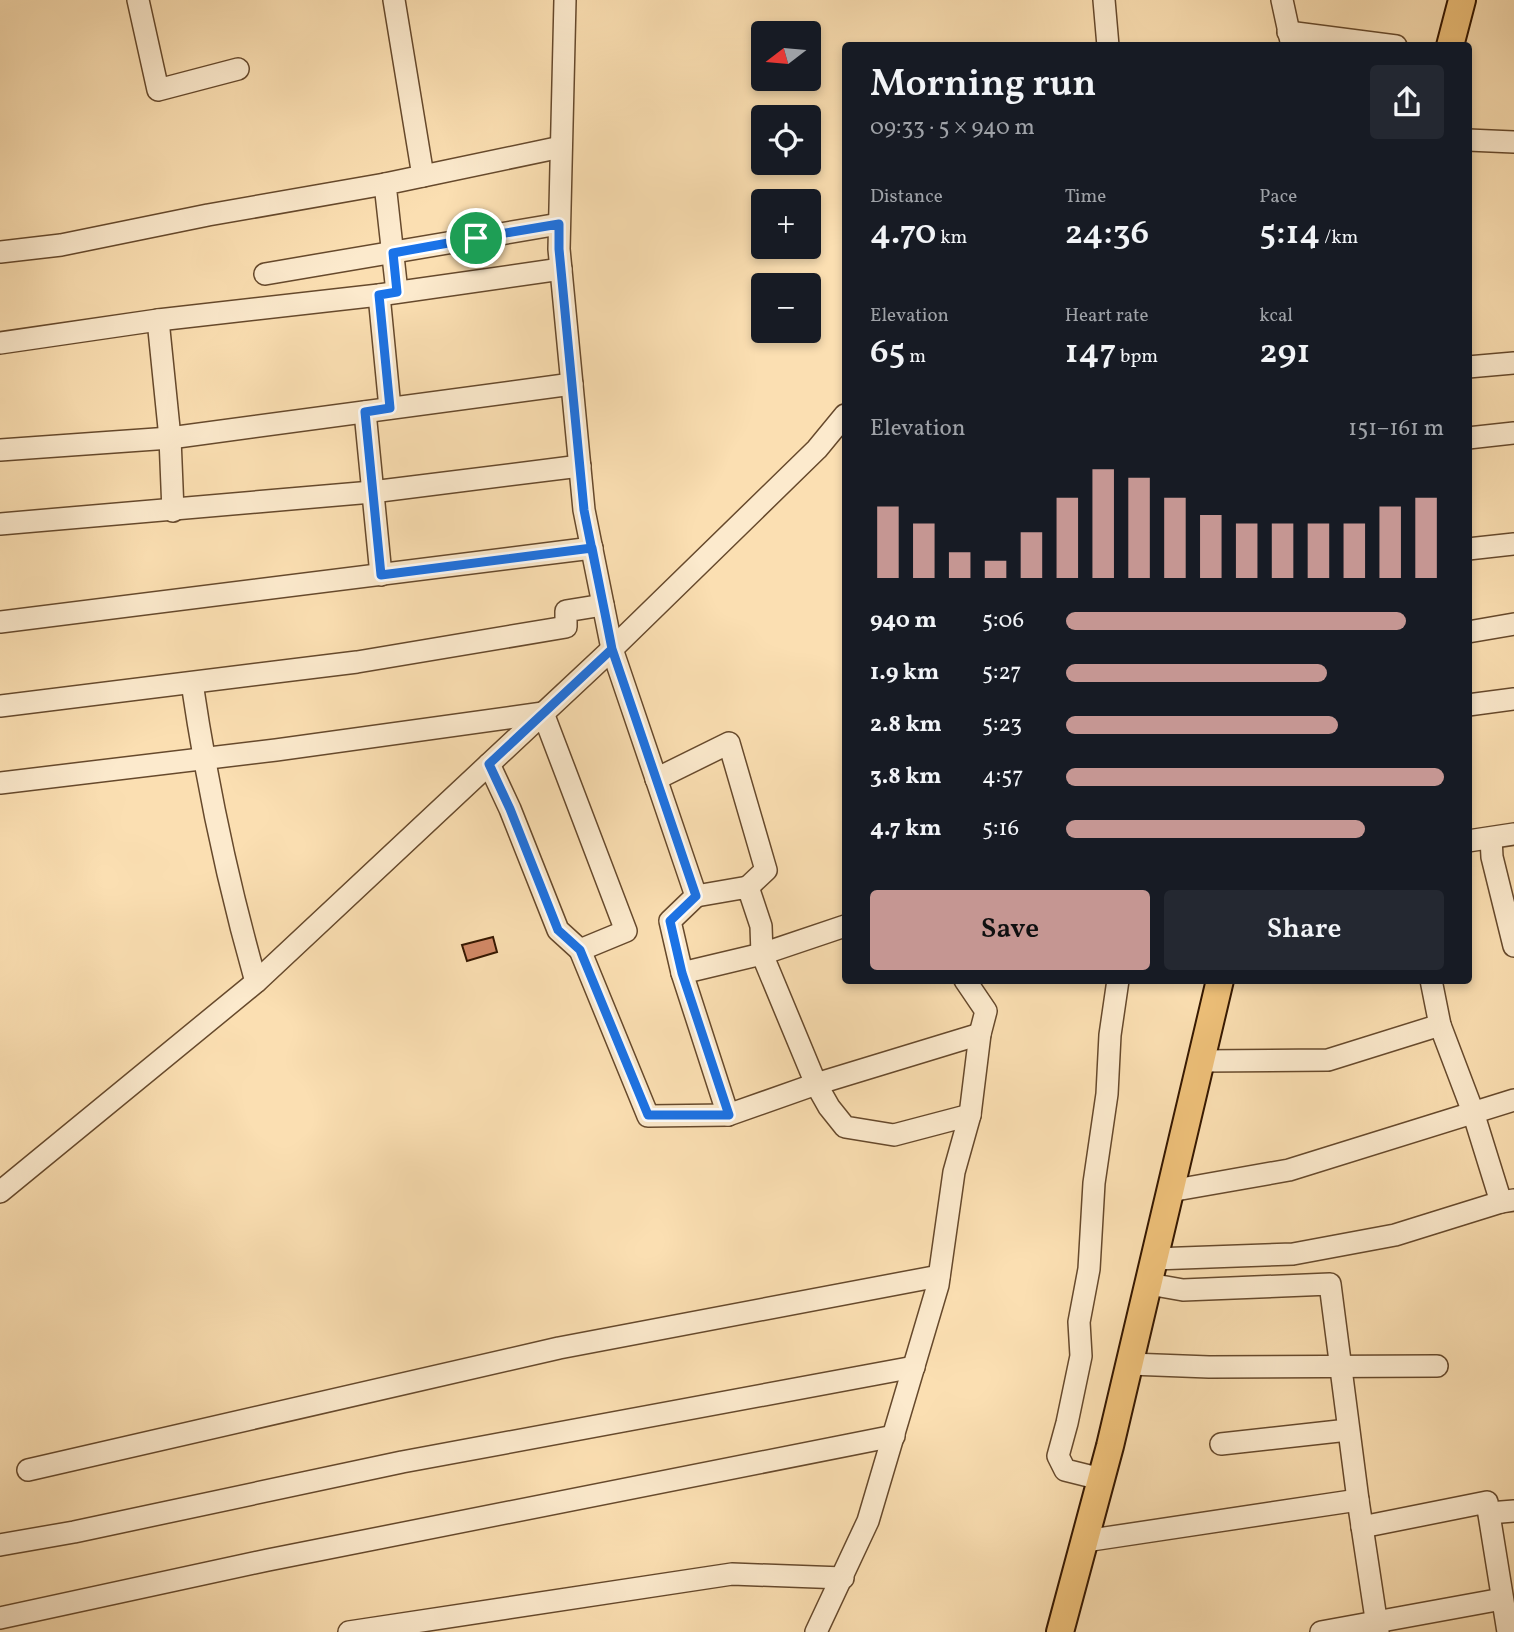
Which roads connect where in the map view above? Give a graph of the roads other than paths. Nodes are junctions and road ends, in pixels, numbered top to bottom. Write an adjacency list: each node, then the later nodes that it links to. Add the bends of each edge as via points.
1 (138, 0): 11 (street, via 158,90)
2 (394, 0): 15 (street)
3 (565, 0): 14 (street)
4 (1104, 0): 8 (street)
5 (1282, 0): 7 (street)
6 (1462, 0): 10 (main road)
7 (1290, 39): 9 (street)
8 (1108, 42)
9 (1335, 42)
10 (1451, 42)
11 (238, 69)
12 (1472, 140): 13 (street)
13 (1514, 142)
14 (561, 147): 15 (street); 17 (street)
15 (422, 176): 16 (street)
16 (385, 184): 18 (street, via 61,245); 19 (street)
17 (559, 224): 19 (street); 20 (street)
18 (0, 252)
19 (393, 253): 21 (street); 22 (street)
20 (561, 269): 22 (street); 27 (street)
21 (265, 274)
22 (388, 294): 23 (street); 28 (street)
23 (158, 320): 24 (street); 32 (street)
24 (0, 343)
25 (1514, 363): 26 (street)
26 (1472, 366)
27 (572, 384): 28 (street); 35 (street)
28 (390, 408): 29 (street)
29 (365, 412): 32 (street); 36 (street)
30 (842, 419): 47 (street, via 817,449)
31 (1514, 433): 33 (street)
32 (170, 438): 34 (street); 37 (street)
33 (1472, 438)
34 (0, 450)
35 (580, 466): 36 (street); 40 (street)
36 (372, 492): 37 (street); 42 (street)
37 (173, 511): 38 (street)
38 (0, 524)
39 (1514, 544): 41 (street)
40 (592, 548): 42 (street); 43 (street)
41 (1472, 549)
42 (381, 575): 44 (street)
43 (603, 605): 47 (street); 48 (street, via 566,611 566,627 357,662)
44 (0, 622)
45 (1514, 624): 46 (street)
46 (1472, 631)
47 (612, 649): 52 (street); 55 (street)
48 (192, 683): 51 (street); 53 (street)
49 (1514, 699): 50 (street)
50 (1472, 704)
51 (0, 706)
52 (543, 713): 53 (street); 54 (street); 64 (street, via 626,931)
53 (203, 759): 56 (street); 67 (street)
54 (489, 764): 64 (street, via 558,930); 67 (street)
55 (656, 779): 60 (street, via 729,743 766,870); 61 (street)
56 (0, 783)
57 (1514, 834): 58 (street)
58 (1491, 838): 59 (street); 63 (street)
59 (1472, 840)
60 (748, 887): 61 (street); 65 (street, via 761,926)
61 (696, 896): 66 (street, via 670,921)
62 (842, 927): 65 (street)
63 (1514, 946)
64 (580, 950): 78 (street, via 648,1115)
65 (762, 954): 66 (street); 75 (street)
66 (682, 973): 78 (street)
67 (256, 982): 81 (street)
68 (968, 984): 73 (street, via 986,1011)
69 (1117, 984): 93 (street, via 1094,1183 1089,1269 1079,1322 1081,1356 1058,1456 1065,1470)
70 (1219, 984): 74 (main road)
71 (1432, 984): 72 (street)
72 (1440, 1025): 74 (street, via 1328,1060); 77 (street)
73 (980, 1034): 75 (street); 79 (street)
74 (1201, 1061): 80 (main road)
75 (816, 1084): 78 (street); 79 (street, via 845,1127 894,1135)
76 (1514, 1100): 77 (street)
77 (1473, 1112): 80 (street, via 1289,1170); 82 (street)
78 (729, 1115)
79 (970, 1115): 84 (street, via 954,1172)
80 (1170, 1191): 83 (main road)
81 (0, 1192)
82 (1508, 1201): 83 (street, via 1395,1235)
83 (1152, 1272): 85 (main road); 88 (street, via 1183,1290 1330,1284)
84 (939, 1276): 87 (street); 92 (street, via 559,1348)
85 (1130, 1364): 88 (street); 93 (main road)
86 (1437, 1366): 88 (street)
87 (914, 1367): 90 (street); 99 (street, via 402,1462)
88 (1340, 1367): 89 (street)
89 (1349, 1430): 91 (street); 94 (street)
90 (894, 1436): 100 (street, via 868,1521); 102 (street)
91 (1221, 1444)
92 (28, 1470)
93 (1101, 1479): 98 (main road)
94 (1357, 1500): 97 (street); 98 (street)
95 (1514, 1511): 96 (street)
96 (1489, 1513): 97 (street, via 1487,1502); 101 (street)
97 (1362, 1527): 103 (street)
98 (1085, 1541): 106 (main road)
99 (0, 1545)
100 (843, 1578): 104 (street, via 732,1574); 105 (street)
101 (1502, 1599): 103 (street); 108 (street)
102 (0, 1618)
103 (1377, 1627): 107 (street)
104 (349, 1632)
105 (817, 1632)
106 (1060, 1632)
107 (1321, 1632)
108 (1508, 1632)

